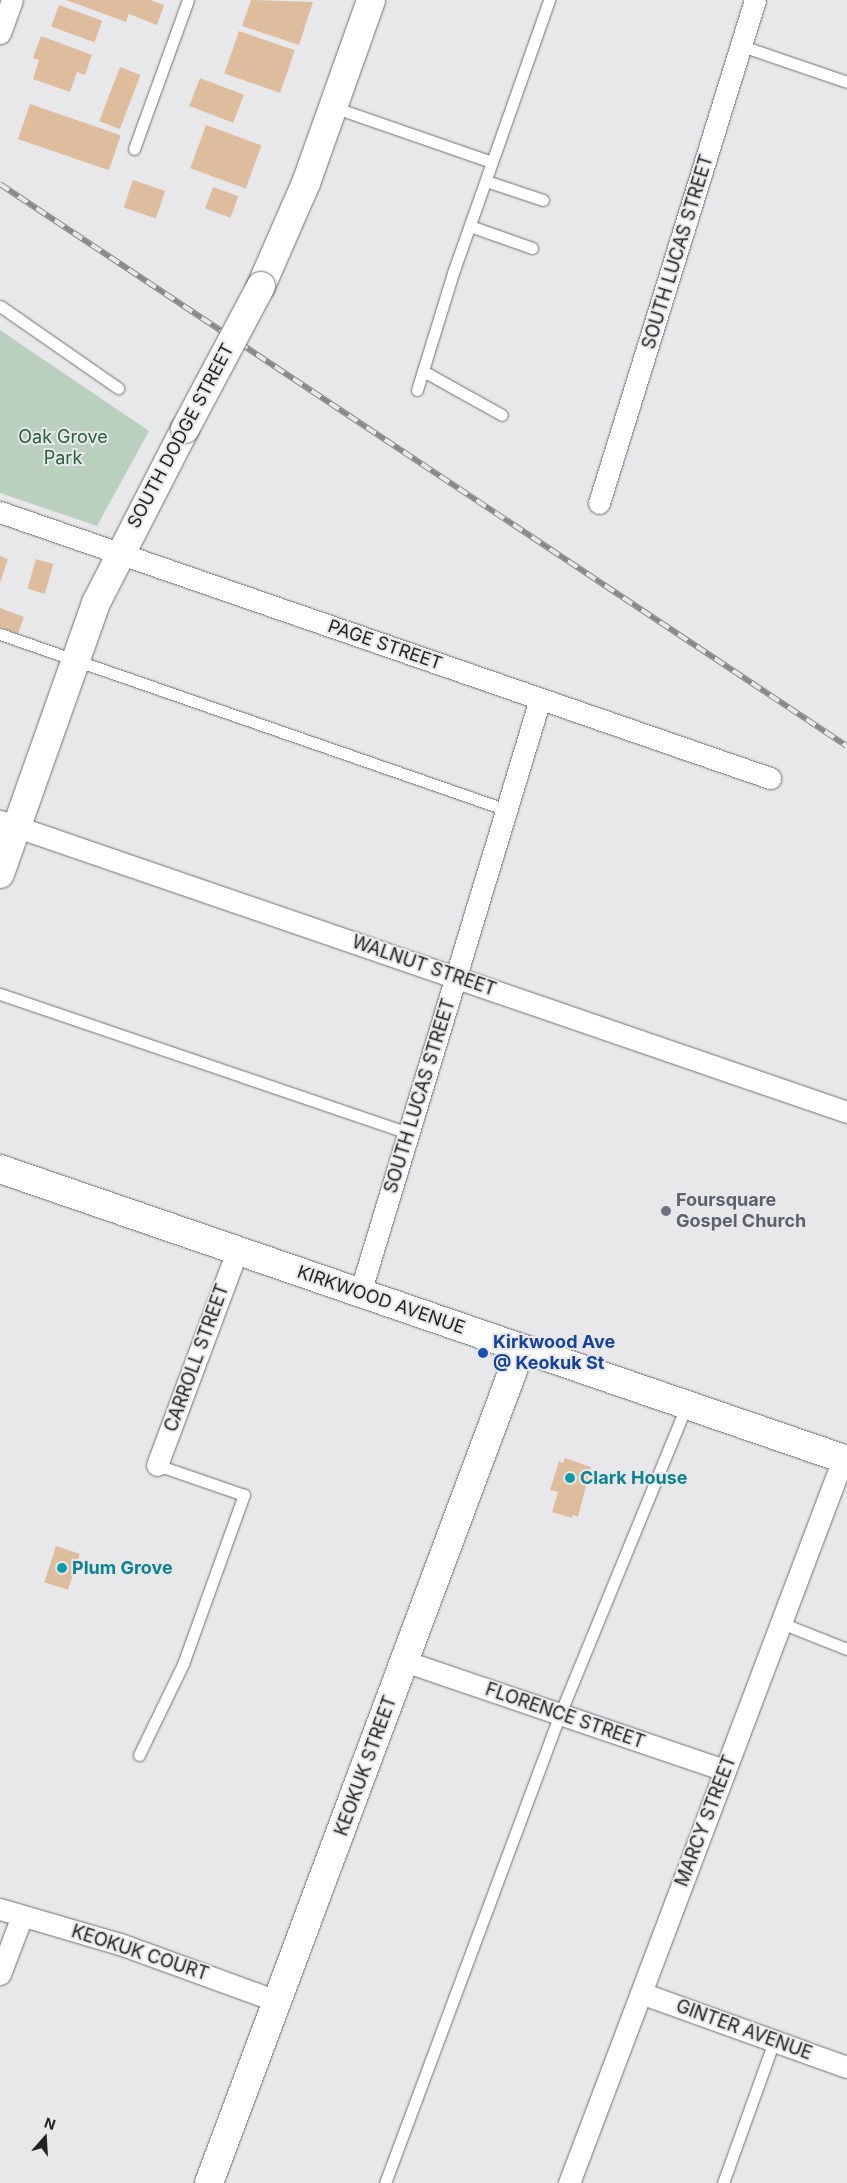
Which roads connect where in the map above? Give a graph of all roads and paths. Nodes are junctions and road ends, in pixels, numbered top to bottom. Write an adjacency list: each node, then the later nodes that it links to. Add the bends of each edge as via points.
1 (12, 0): 6 (street)
2 (188, 0): 10 (lane)
3 (371, 0): 9 (main road, SOUTH DODGE STREET)
4 (549, 0): 11 (lane)
5 (755, 0): 7 (street, SOUTH LUCAS STREET)
6 (0, 33)
7 (742, 46): 8 (lane); 21 (street, SOUTH LUCAS STREET)
8 (847, 82)
9 (333, 107): 11 (lane); 23 (main road, SOUTH DODGE STREET, bridge, via 306,183 261,286)
10 (134, 149)
11 (492, 162): 12 (lane)
12 (486, 180): 13 (lane); 14 (lane)
13 (543, 200)
14 (470, 226): 15 (lane); 17 (lane)
15 (532, 248)
16 (0, 306): 18 (lane)
17 (423, 371): 19 (lane); 20 (lane)
18 (118, 388)
19 (417, 390)
20 (502, 415)
21 (600, 503)
22 (0, 512): 23 (street, PAGE STREET)
23 (119, 553): 25 (main road, SOUTH DODGE STREET); 26 (street, PAGE STREET)
24 (0, 634): 25 (lane)
25 (75, 660): 28 (lane); 29 (main road, SOUTH DODGE STREET)
26 (540, 699): 27 (street, PAGE STREET); 28 (street, SOUTH LUCAS STREET)
27 (770, 778)
28 (507, 810): 31 (street, SOUTH LUCAS STREET)
29 (8, 824): 30 (main road, SOUTH DODGE STREET); 31 (street, WALNUT STREET)
30 (0, 874)
31 (456, 977): 33 (street, WALNUT STREET); 34 (street, SOUTH LUCAS STREET)
32 (0, 994): 34 (lane)
33 (847, 1112)
34 (409, 1133): 37 (street, SOUTH LUCAS STREET)
35 (0, 1169): 36 (main road, KIRKWOOD AVENUE)
36 (237, 1251): 37 (main road, KIRKWOOD AVENUE); 41 (street, CARROLL STREET)
37 (360, 1293): 38 (main road, KIRKWOOD AVENUE)
38 (521, 1349): 39 (main road, KIRKWOOD AVENUE); 44 (main road, KEOKUK STREET)
39 (687, 1405): 40 (main road, KIRKWOOD AVENUE); 45 (lane)
40 (845, 1459): 42 (street, MARCY STREET)
41 (157, 1465): 46 (lane, via 244,1495 183,1664)
42 (780, 1623): 43 (lane); 47 (street, MARCY STREET)
43 (847, 1649)
44 (404, 1660): 45 (street, FLORENCE STREET); 52 (main road, KEOKUK STREET)
45 (560, 1714): 47 (street, FLORENCE STREET); 56 (lane)
46 (138, 1755)
47 (725, 1770): 51 (street, MARCY STREET)
48 (0, 1909): 49 (street, KEOKUK COURT)
49 (22, 1916): 50 (street); 52 (street, KEOKUK COURT, via 129,1947)
50 (0, 1974)
51 (641, 1993): 53 (street, GINTER AVENUE); 57 (street, MARCY STREET)
52 (279, 2002): 55 (main road, KEOKUK STREET)
53 (774, 2041): 54 (street, GINTER AVENUE); 58 (lane)
54 (847, 2067)
55 (209, 2183)
56 (385, 2183)
57 (569, 2183)
58 (723, 2183)

